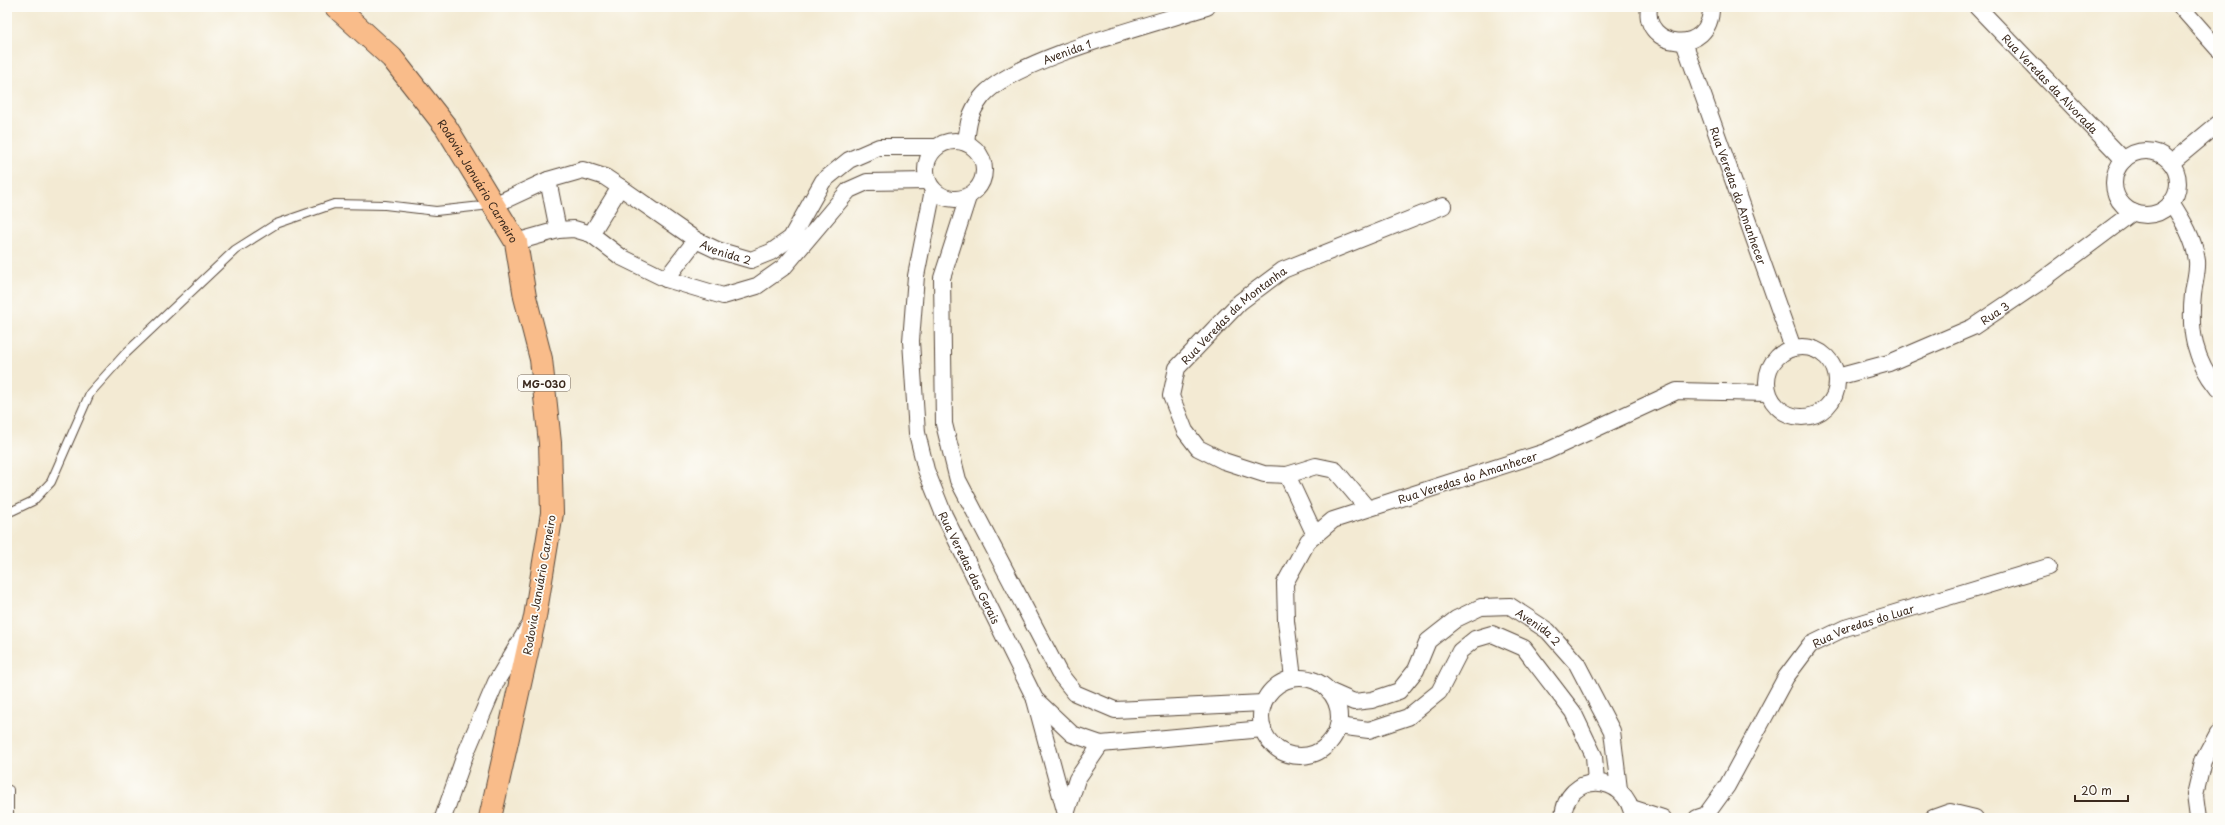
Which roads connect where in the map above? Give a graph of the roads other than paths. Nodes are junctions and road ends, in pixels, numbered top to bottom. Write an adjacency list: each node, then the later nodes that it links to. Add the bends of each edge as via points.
1 (336, 7): 19 (highway, Rodovia Januário Carneiro / MG-030, via 392,58 446,127)
2 (1207, 7): 10 (street, Avenida 1, via 1056,55 1003,79 982,97 969,116)
3 (1649, 7): 7 (street, via 1650,22 1656,31 1669,40)
4 (1711, 7): 7 (street, via 1708,25 1702,33)
5 (1977, 7): 12 (street, Rua Veredas da Alvorada)
6 (2181, 7): 8 (street)
7 (1684, 42): 27 (street, Rua Veredas do Amanhecer)
8 (2218, 49)
9 (2218, 124): 13 (street)
10 (966, 143): 11 (street, via 951,141); 17 (street, via 981,156 984,166 981,185)
11 (938, 147): 15 (street, via 927,163 926,172); 24 (street, Avenida 2, via 879,147 849,160 823,181 791,238 771,252 751,260 717,250)
12 (2124, 160): 13 (street, via 2133,154 2153,152); 21 (street, via 2117,168 2114,188 2124,206)
13 (2171, 163): 18 (street, via 2178,182)
14 (548, 180): 16 (street, Avenida 2, via 583,170 605,177); 19 (street, Avenida 2); 22 (street)
15 (930, 185): 17 (street, via 949,199); 26 (street, via 867,182 849,190 784,267 757,286 723,296); 39 (street, Rua Veredas das Gerais, via 916,276 910,341 917,433 926,470 944,515)
16 (620, 187): 23 (street); 24 (street, Avenida 2)
17 (968, 197): 40 (street, via 942,278 944,424 958,480 1059,673 1076,693 1115,710)
18 (2171, 202): 21 (street, via 2154,214); 29 (street, via 2189,229 2197,262 2191,310 2193,342 2204,373)
19 (494, 205): 25 (highway, Rodovia Januário Carneiro / MG-030); 33 (lane, via 436,211 385,205 334,204 276,224 235,250 125,354 90,393 51,482 33,501)
20 (1443, 206): 31 (street, Rua Veredas da Montanha, via 1282,270 1240,302 1177,368 1171,396 1185,431 1198,448 1264,474)
21 (2133, 212): 28 (street, Rua 3, via 2037,284 1973,327 1889,363)
22 (558, 230): 23 (street, via 574,229); 25 (street)
23 (591, 234): 26 (street, via 621,257)
24 (696, 240): 26 (street)
25 (516, 242): 36 (highway, Rodovia Januário Carneiro / MG-030, via 525,297 541,359 550,443 552,513)
26 (666, 279)
27 (1793, 348): 28 (street, via 1805,347 1816,350 1833,366); 30 (street, via 1783,352 1768,370)
28 (1837, 377): 30 (street, via 1832,400 1825,409 1804,418 1782,411 1773,403)
29 (2218, 389)
30 (1768, 393): 32 (street, Rua Veredas do Amanhecer, via 1677,391 1545,452)
31 (1287, 475): 32 (street, Rua Veredas da Montanha, via 1316,466 1335,470); 34 (street)
32 (1367, 508): 34 (street, Rua Veredas do Amanhecer, via 1332,520)
33 (7, 512)
34 (1315, 535): 37 (street, Rua Veredas do Amanhecer, via 1308,541 1285,583 1286,621)
35 (2048, 567): 55 (street, Rua Veredas do Luar, via 1844,628 1810,645 1786,677 1727,786 1706,815)
36 (535, 617): 51 (street, via 496,682); 52 (highway, Rodovia Januário Carneiro / MG-030)
37 (1293, 678): 38 (street, via 1306,678 1319,683); 40 (street, via 1280,683 1270,691)
38 (1329, 692): 41 (street, via 1337,708); 46 (street, Avenida 2, via 1354,702 1372,700 1398,691 1416,670 1428,641 1456,618 1481,607 1510,606 1548,631 1577,664 1612,732)
39 (1035, 699): 44 (street, Rua Veredas das Gerais, via 1072,734); 49 (street)
40 (1263, 703): 42 (street, via 1260,716)
41 (1338, 726): 42 (street, via 1333,738 1325,747 1302,756 1290,755 1279,750 1269,741); 45 (street, via 1369,730 1408,717 1439,692 1460,651 1475,639 1492,634 1524,648 1573,712 1594,756)
42 (1262, 729): 44 (street, Rua Veredas das Gerais)
43 (2218, 733): 58 (street, via 2203,761 2195,795)
44 (1100, 744): 49 (street, via 1077,778)
45 (1596, 782): 46 (street); 53 (street, via 1576,790 1568,799)
46 (1618, 789): 48 (street, via 1627,797)
47 (9, 790): 50 (lane)
48 (1633, 813): 54 (street)
49 (1067, 814)
50 (9, 818)
51 (442, 818)
52 (490, 818)
53 (1563, 818)
54 (1663, 818)
55 (1697, 818)
56 (1933, 818): 57 (street, via 1950,812)
57 (1975, 818)
58 (2198, 818)

